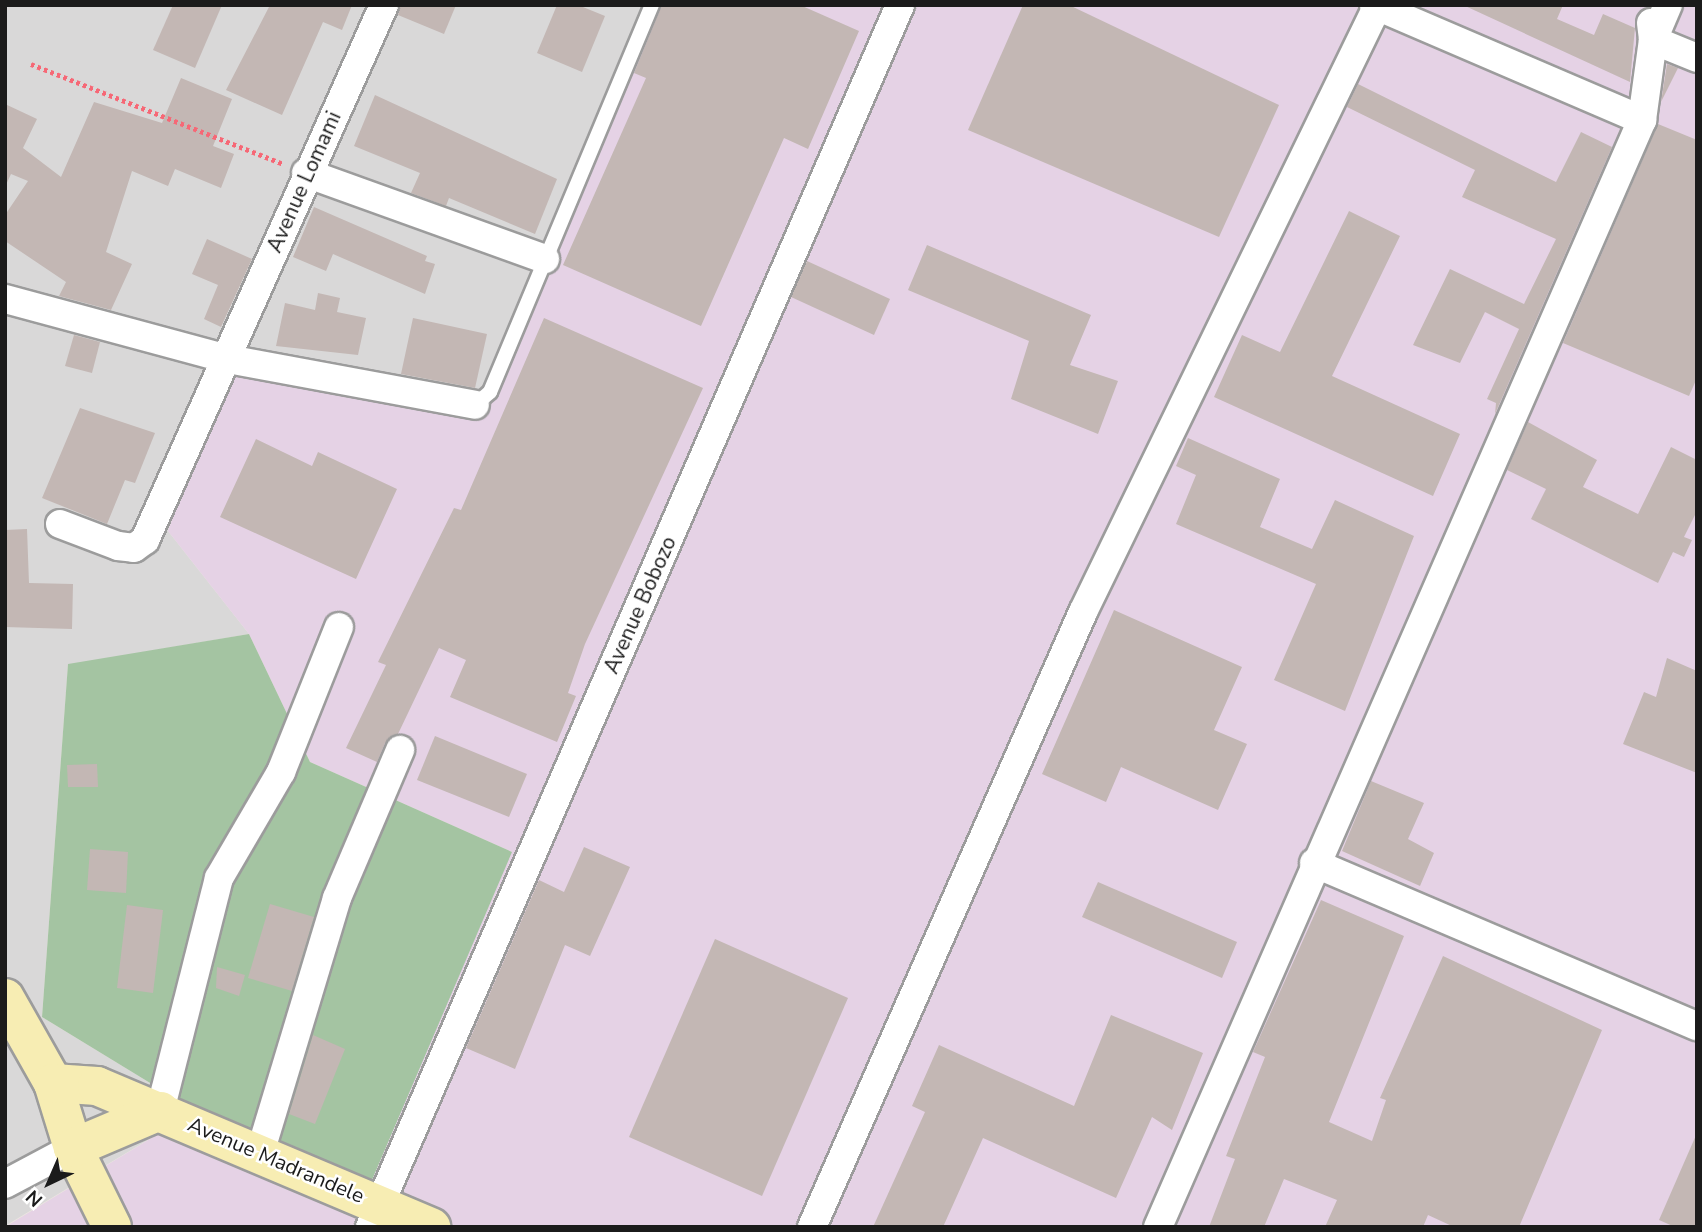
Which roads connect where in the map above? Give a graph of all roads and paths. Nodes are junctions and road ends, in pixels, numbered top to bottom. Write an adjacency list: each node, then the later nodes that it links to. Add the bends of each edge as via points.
1 (384, 5): 11 (street, Avenue Lomami)
2 (652, 5): 12 (lane)
3 (900, 5): 27 (street, Avenue Bobozo)
4 (1648, 5): 7 (street)
5 (1668, 5): 7 (street)
6 (1375, 6): 10 (street); 30 (street, via 1083,612)
7 (1653, 40): 8 (street); 10 (street)
8 (1697, 58)
9 (31, 64): 11 (path)
10 (1642, 120): 19 (street)
11 (306, 173): 12 (street); 14 (street, Avenue Lomami)
12 (545, 259): 15 (lane, via 489,392)
13 (5, 299): 14 (street)
14 (228, 359): 15 (street); 16 (street, Avenue Lomami, via 145,540 134,548 118,546)
15 (475, 405)
16 (60, 524)
17 (339, 627): 23 (street, via 281,772 219,878)
18 (400, 750): 25 (street, via 337,898)
19 (1314, 863): 21 (street); 31 (street)
20 (5, 998): 22 (street)
21 (1697, 1026)
22 (53, 1083): 23 (street, Avenue Madrandele, via 97,1086); 24 (street)
23 (160, 1111): 24 (street); 25 (street, Avenue Madrandele)
24 (73, 1148): 26 (street); 28 (street)
25 (260, 1153): 27 (street, Avenue Madrandele)
26 (5, 1184)
27 (374, 1216): 29 (street, Avenue Madrandele)
28 (112, 1227)
29 (431, 1227)
30 (812, 1227)
31 (1158, 1227)

